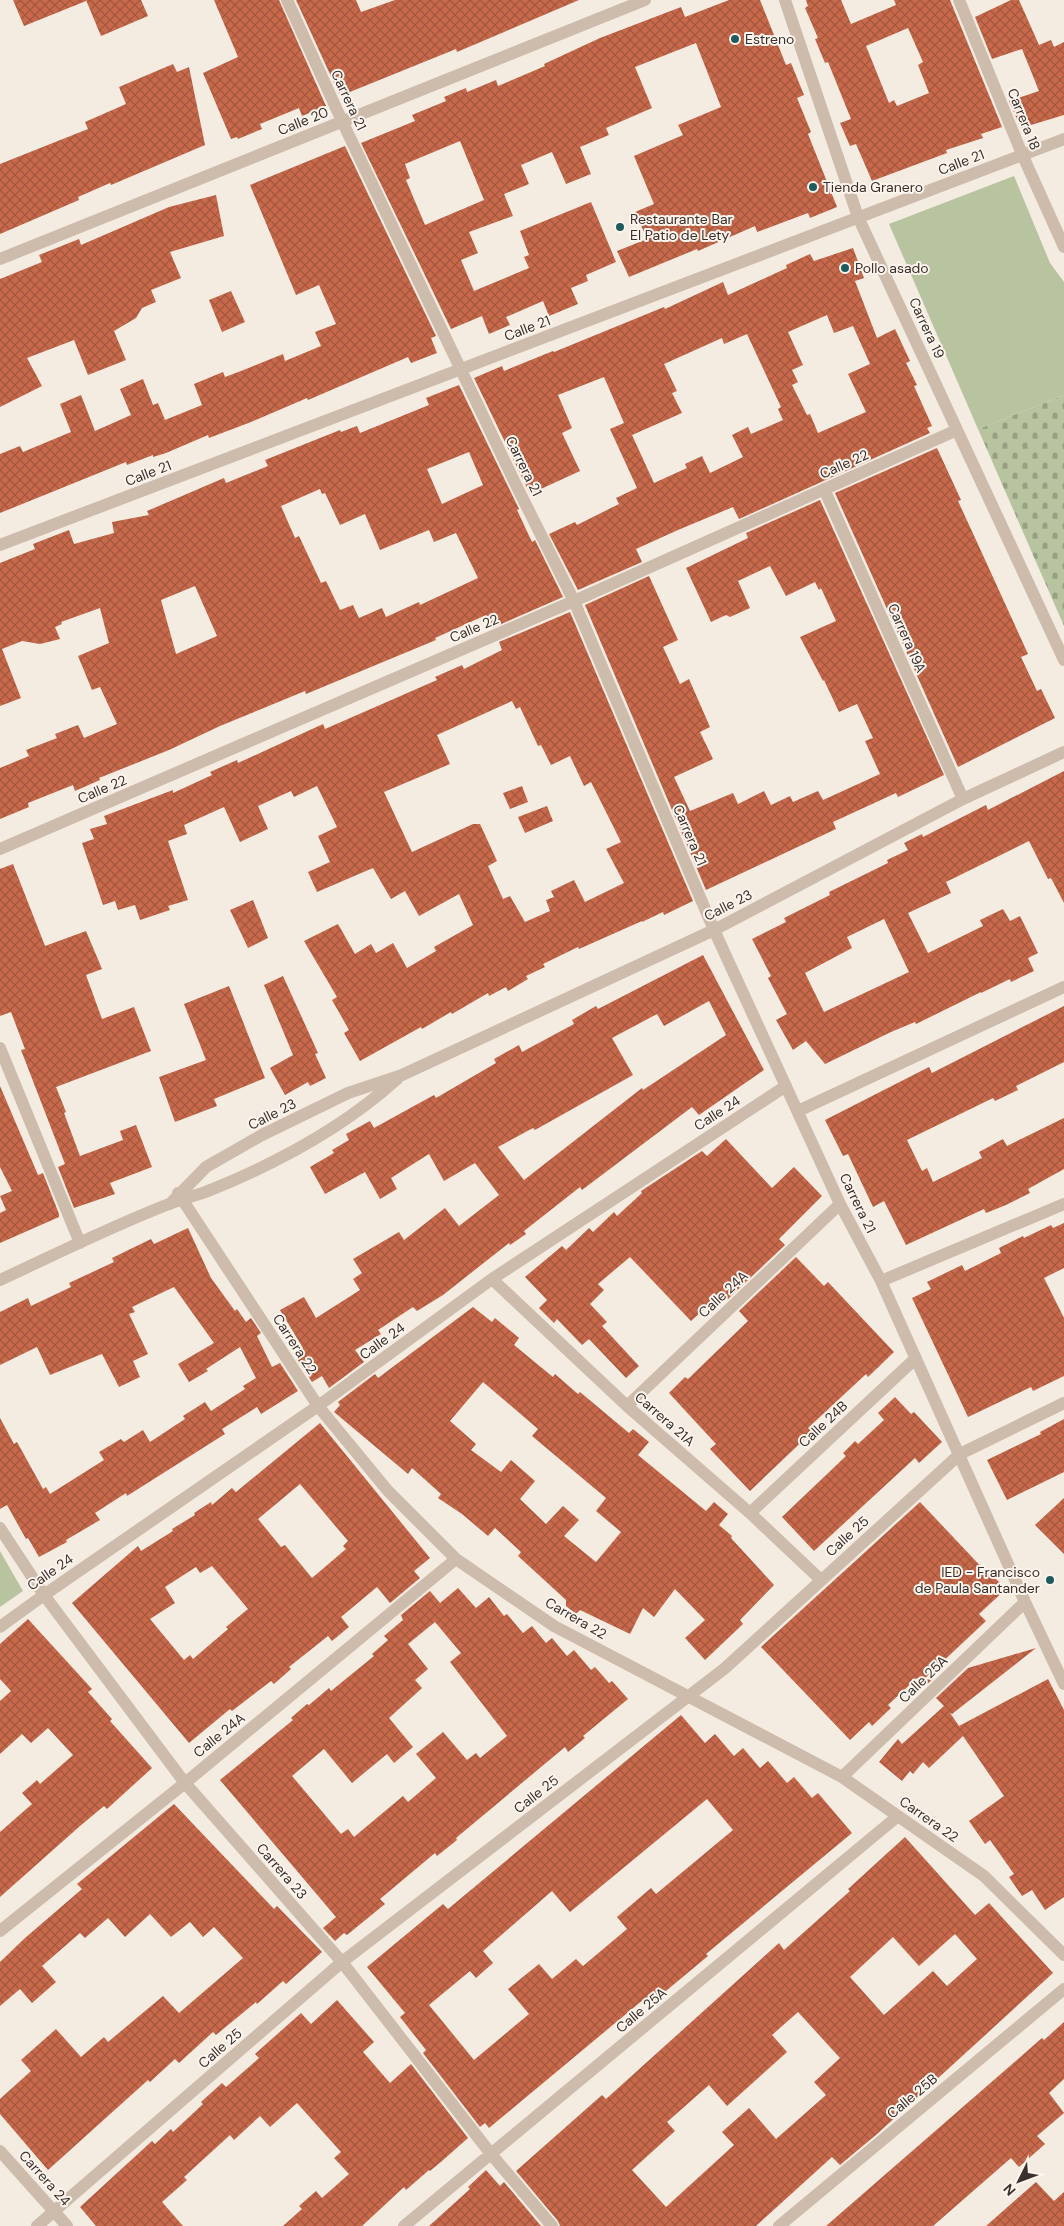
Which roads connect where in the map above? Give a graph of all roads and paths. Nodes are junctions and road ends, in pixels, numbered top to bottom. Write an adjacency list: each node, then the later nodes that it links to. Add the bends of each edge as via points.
1 (287, 0): 5 (street, Carrera 21)
2 (645, 0): 5 (street, Calle 20)
3 (785, 0): 8 (street, Carrera 19)
4 (959, 0): 7 (street, Carrera 18)
5 (342, 121): 10 (street, Calle 20); 11 (street, Carrera 21)
6 (1064, 139): 7 (street, Calle 21)
7 (1022, 154): 8 (street, Calle 21); 9 (street, Carrera 18)
8 (858, 217): 11 (street, Calle 21); 12 (street, Carrera 19)
9 (1064, 247)
10 (0, 259)
11 (462, 369): 14 (street, Calle 21); 15 (street, Carrera 21)
12 (957, 430): 13 (street, Calle 22); 16 (street, Carrera 19)
13 (824, 489): 15 (street, Calle 22); 18 (street, Carrera 19A)
14 (0, 545)
15 (574, 601): 19 (street, Calle 22); 20 (street, Carrera 21)
16 (1064, 660)
17 (1064, 752): 18 (street, Calle 23)
18 (963, 799): 20 (street, Calle 23)
19 (0, 849)
20 (714, 930): 23 (street, Calle 23); 24 (street, Carrera 21)
21 (1064, 987): 25 (street)
22 (0, 1048): 29 (street)
23 (402, 1075): 26 (street, Calle 23, via 368,1106 317,1138 255,1171); 26 (street, Calle 23, via 348,1093 262,1136 206,1167)
24 (786, 1086): 25 (street, Carrera 21); 30 (street, Calle 24)
25 (798, 1111): 27 (street, Carrera 21)
26 (181, 1196): 29 (street, Calle 23, via 170,1204); 35 (street, Carrera 22)
27 (840, 1204): 32 (street, Carrera 21); 36 (street, Calle 24A)
28 (1064, 1204): 32 (street)
29 (80, 1244): 31 (street, Calle 23)
30 (492, 1279): 35 (street, Calle 24); 36 (street, Carrera 21A)
31 (0, 1280)
32 (881, 1282): 33 (street, Carrera 21)
33 (916, 1358): 37 (street, Carrera 21); 38 (street, Calle 24B)
34 (1064, 1403): 37 (street, Calle 25)
35 (318, 1406): 40 (street, Carrera 22, via 388,1491); 42 (street, Calle 24)
36 (626, 1406): 38 (street, Carrera 21A)
37 (960, 1454): 41 (street, Calle 25); 43 (street, Carrera 21)
38 (750, 1513): 41 (street, Carrera 21A)
39 (0, 1528): 42 (street, Carrera 23)
40 (456, 1559): 46 (street, Carrera 22, via 554,1626); 48 (street, Calle 24A)
41 (821, 1580): 46 (street, Calle 25, via 724,1669)
42 (44, 1594): 44 (street, Calle 24); 48 (street, Carrera 23)
43 (1025, 1602): 45 (street, Carrera 21); 47 (street, Calle 25A)
44 (0, 1627)
45 (1064, 1684)
46 (688, 1696): 47 (street, Carrera 22); 52 (street, Calle 25)
47 (842, 1777): 49 (street, Carrera 22)
48 (185, 1783): 50 (street, Calle 24A); 52 (street, Carrera 23)
49 (898, 1816): 51 (street, Carrera 22, via 984,1876); 55 (street, Calle 25A)
50 (0, 1932)
51 (1064, 1955)
52 (342, 1962): 55 (street, Carrera 23); 56 (street, Calle 25)
53 (1064, 1989): 61 (street, Calle 25B)
54 (0, 2151): 56 (street, Carrera 24)
55 (491, 2154): 59 (street, Calle 25A); 60 (street, Carrera 23)
56 (54, 2210): 57 (street, Calle 25); 58 (street, Carrera 24)
57 (37, 2226)
58 (67, 2226)
59 (404, 2226)
60 (552, 2226)
61 (779, 2226)

